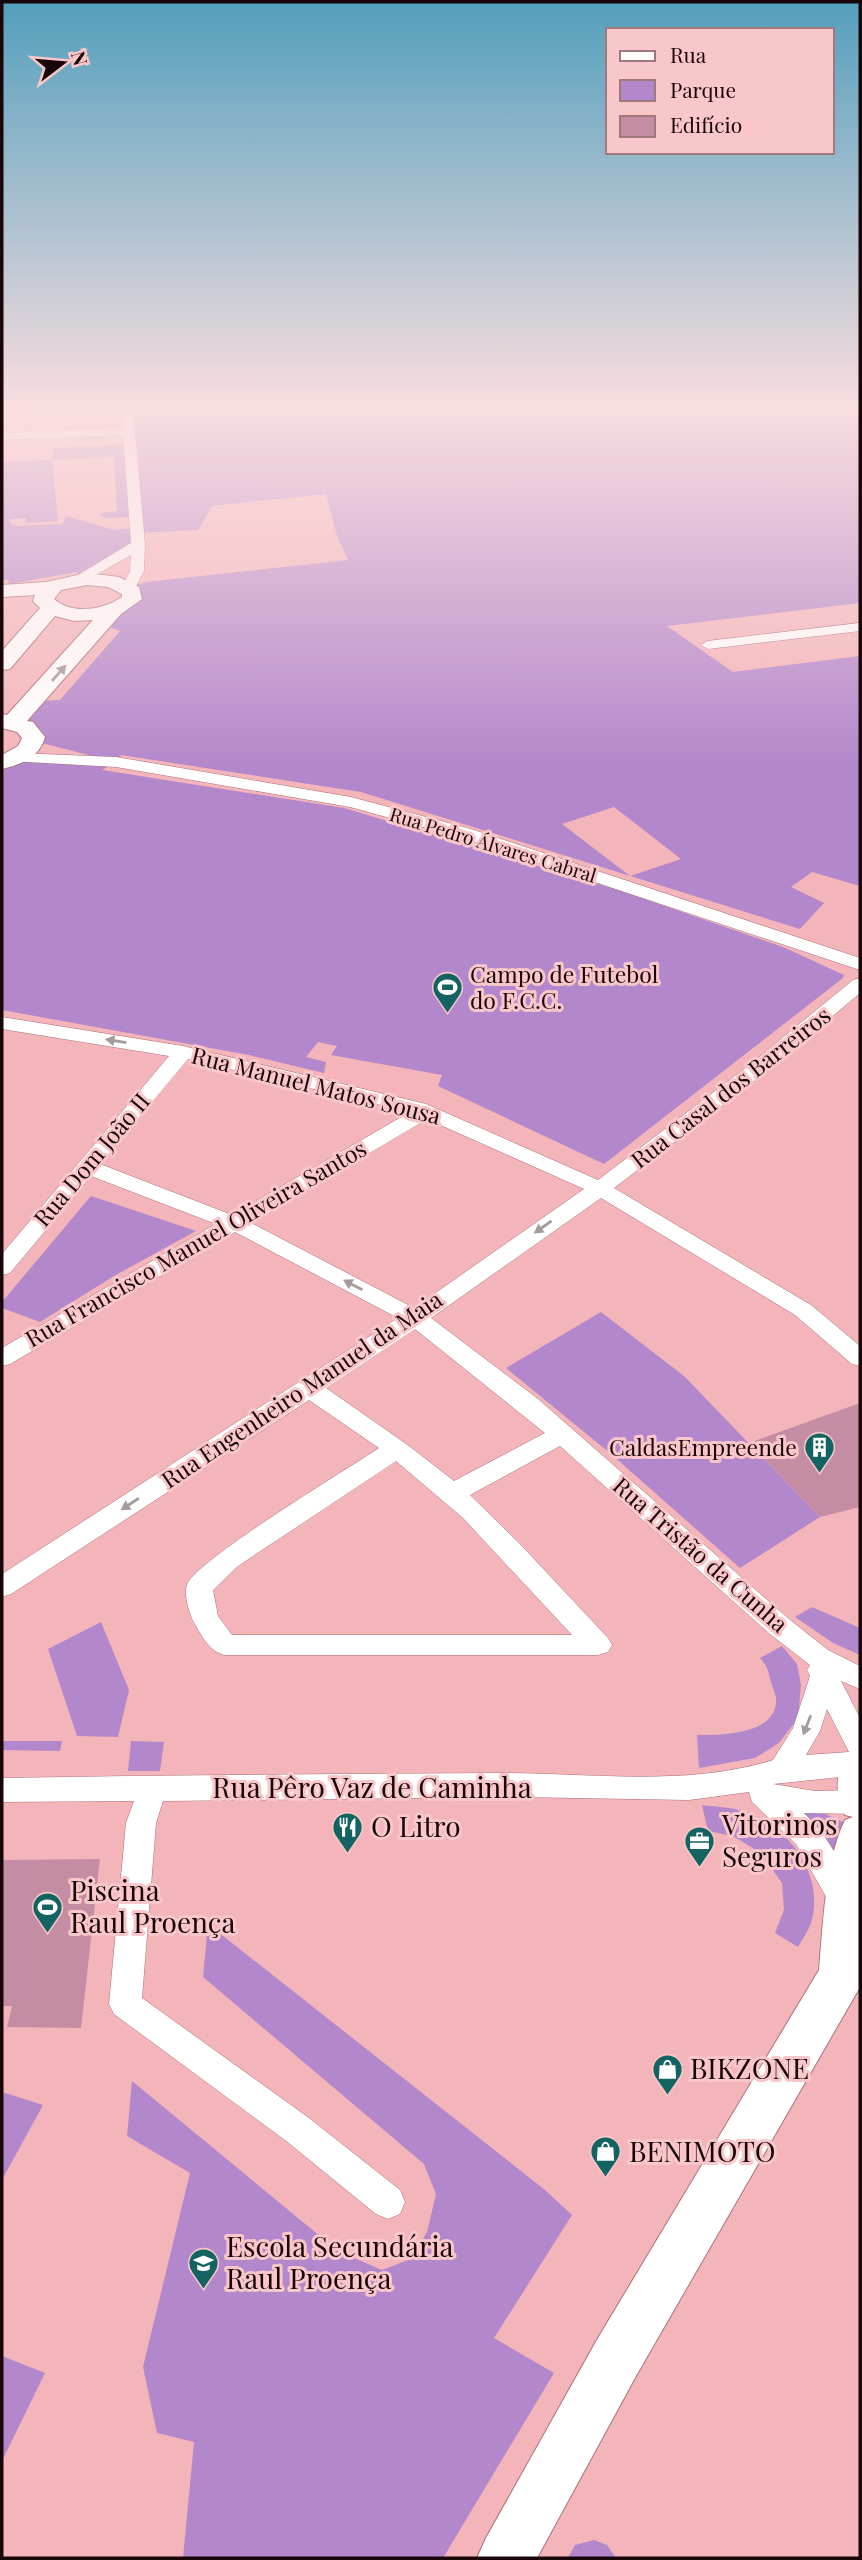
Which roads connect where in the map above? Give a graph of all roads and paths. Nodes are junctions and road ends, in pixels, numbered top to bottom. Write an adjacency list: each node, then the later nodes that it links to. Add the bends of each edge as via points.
1 (137, 529): 2 (street)
2 (138, 544): 3 (street); 4 (street, via 136,571)
3 (75, 581): 4 (main road, via 112,581); 6 (main road)
4 (129, 587): 8 (main road, via 132,599)
5 (2, 591): 6 (main road)
6 (50, 601): 7 (main road); 8 (main road, via 87,614); 11 (main road)
7 (2, 604)
8 (114, 609): 12 (main road, one-way to 8, via 30,706)
9 (860, 627): 10 (street)
10 (708, 645)
11 (2, 664)
12 (7, 722): 13 (main road, via 25,727)
13 (34, 741): 14 (main road); 15 (street)
14 (9, 760): 15 (street)
15 (116, 762): 16 (street, Rua Pedro Álvares Cabral, via 312,794 453,830)
16 (860, 964)
17 (860, 984): 22 (street, Rua Casal dos Barreiros)
18 (2, 1023): 19 (street, Rua Manuel Matos Sousa, one-way to 18)
19 (183, 1052): 20 (street, Rua Manuel Matos Sousa); 21 (street, Rua Dom João II)
20 (428, 1111): 22 (street, Rua Manuel Matos Sousa); 23 (street, Rua Francisco Manuel Oliveira Santos)
21 (85, 1166): 23 (street, Rua Tristão da Cunha); 24 (street, Rua Dom João II)
22 (599, 1188): 25 (street, Rua Engenheiro Manuel da Maia, one-way to 25); 27 (street, Rua Manuel Matos Sousa, via 803,1310)
23 (234, 1223): 25 (street, Rua Tristão da Cunha, one-way to 23); 26 (street, Rua Francisco Manuel Oliveira Santos)
24 (2, 1268)
25 (414, 1317): 28 (street, Rua Engenheiro Manuel da Maia); 29 (street, Rua Tristão da Cunha)
26 (2, 1357)
27 (860, 1358)
28 (309, 1388): 30 (street); 32 (street, Rua Engenheiro Manuel da Maia, one-way to 32)
29 (562, 1434): 31 (street); 33 (street, Rua Tristão da Cunha)
30 (396, 1448): 31 (street); 31 (street, via 229,1559 199,1587 205,1618 224,1644 598,1645)
31 (452, 1493)
32 (2, 1587)
33 (821, 1667): 34 (street); 35 (street); 37 (street, one-way to 37, via 806,1731)
34 (858, 1675)
35 (860, 1745)
36 (860, 1763): 37 (street)
37 (783, 1769): 39 (street)
38 (860, 1769): 42 (main road)
39 (753, 1789): 41 (street, Rua Pêro Vaz de Caminha); 42 (street, via 815,1803); 44 (street, via 807,1835)
40 (2, 1790): 41 (street, Rua Pêro Vaz de Caminha)
41 (152, 1790): 46 (street, via 141,1823 125,2004 297,2129)
42 (860, 1802)
43 (860, 1833): 44 (main road)
44 (847, 1906): 45 (main road)
45 (851, 1967): 47 (main road, via 617,2357)
46 (388, 2202)
47 (506, 2558)

